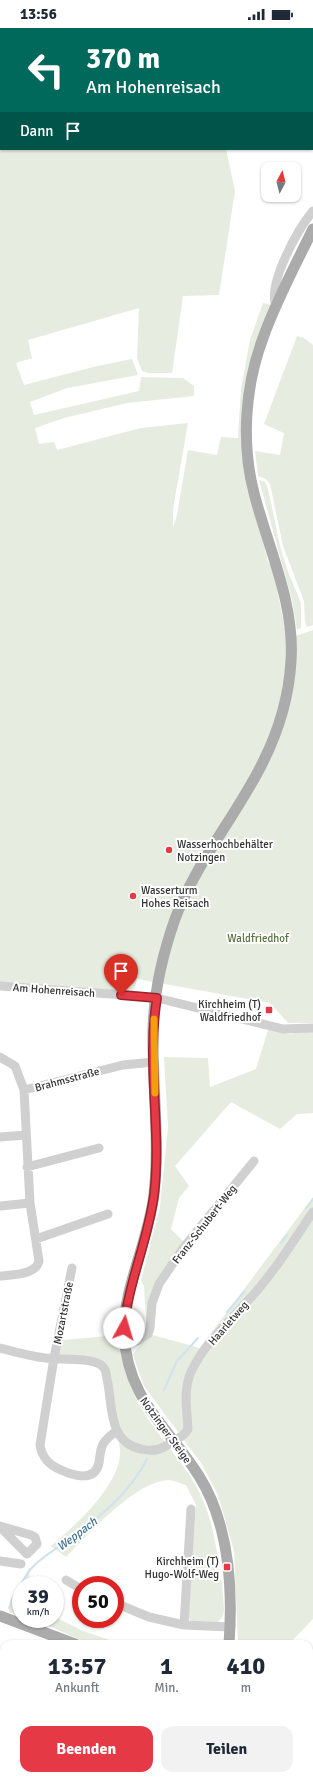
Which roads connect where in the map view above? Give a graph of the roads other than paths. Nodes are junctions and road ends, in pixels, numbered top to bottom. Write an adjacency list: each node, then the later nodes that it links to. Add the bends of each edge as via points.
1 (313, 211): 3 (street, via 286,256 274,300)
2 (313, 229): 3 (main road, Notzinger Steige)
3 (276, 306): 5 (main road, Notzinger Steige, via 263,338 251,381 247,421 248,455 253,489 287,610 292,658 289,682 281,718 263,762 194,879 179,910 168,945)
4 (0, 986): 5 (street, Am Hohenreisach)
5 (157, 998): 6 (street, via 283,1029); 8 (main road, Notzinger Steige)
6 (313, 1028)
7 (0, 1057): 9 (street, Brahmsstraße, via 15,1066)
8 (154, 1062): 9 (street, Brahmsstraße, via 123,1065); 22 (main road, Notzinger Steige, via 157,1147 154,1195 126,1308)
9 (24, 1090): 10 (street)
10 (26, 1135): 11 (street); 14 (street)
11 (0, 1137)
12 (99, 1148): 14 (street)
13 (254, 1161): 22 (street, Franz-Schubert-Weg, via 184,1247 159,1284 152,1303 148,1334 136,1341)
14 (27, 1167): 15 (street)
15 (30, 1202): 16 (street); 19 (street)
16 (0, 1206)
17 (313, 1212): 26 (street, Haarletweg, via 264,1282 210,1343 196,1363 187,1384 188,1429)
18 (108, 1214): 19 (street)
19 (36, 1239): 21 (street, via 38,1264 31,1271)
20 (72, 1268): 24 (street, Mozartstraße)
21 (0, 1276)
22 (125, 1343): 26 (main road, Notzinger Steige, via 127,1362 135,1384 148,1409)
23 (0, 1348): 24 (street)
24 (54, 1358): 25 (street, via 95,1362 104,1368); 25 (street, Mozartstraße, via 40,1445 44,1458 55,1467 69,1473 89,1476 97,1469 106,1439)
25 (116, 1431): 26 (street, via 128,1444 147,1451 164,1447)
26 (172, 1441): 35 (main road, Notzinger Steige, via 200,1477 216,1513 226,1557)
27 (191, 1509): 34 (street)
28 (0, 1561): 29 (street)
29 (21, 1564)
30 (66, 1580): 31 (street)
31 (72, 1583)
32 (124, 1607): 34 (street, via 149,1617)
33 (0, 1616): 36 (main road)
34 (184, 1625): 35 (street)
35 (230, 1627): 37 (main road, Notzinger Steige)
36 (64, 1640)
37 (229, 1640)

